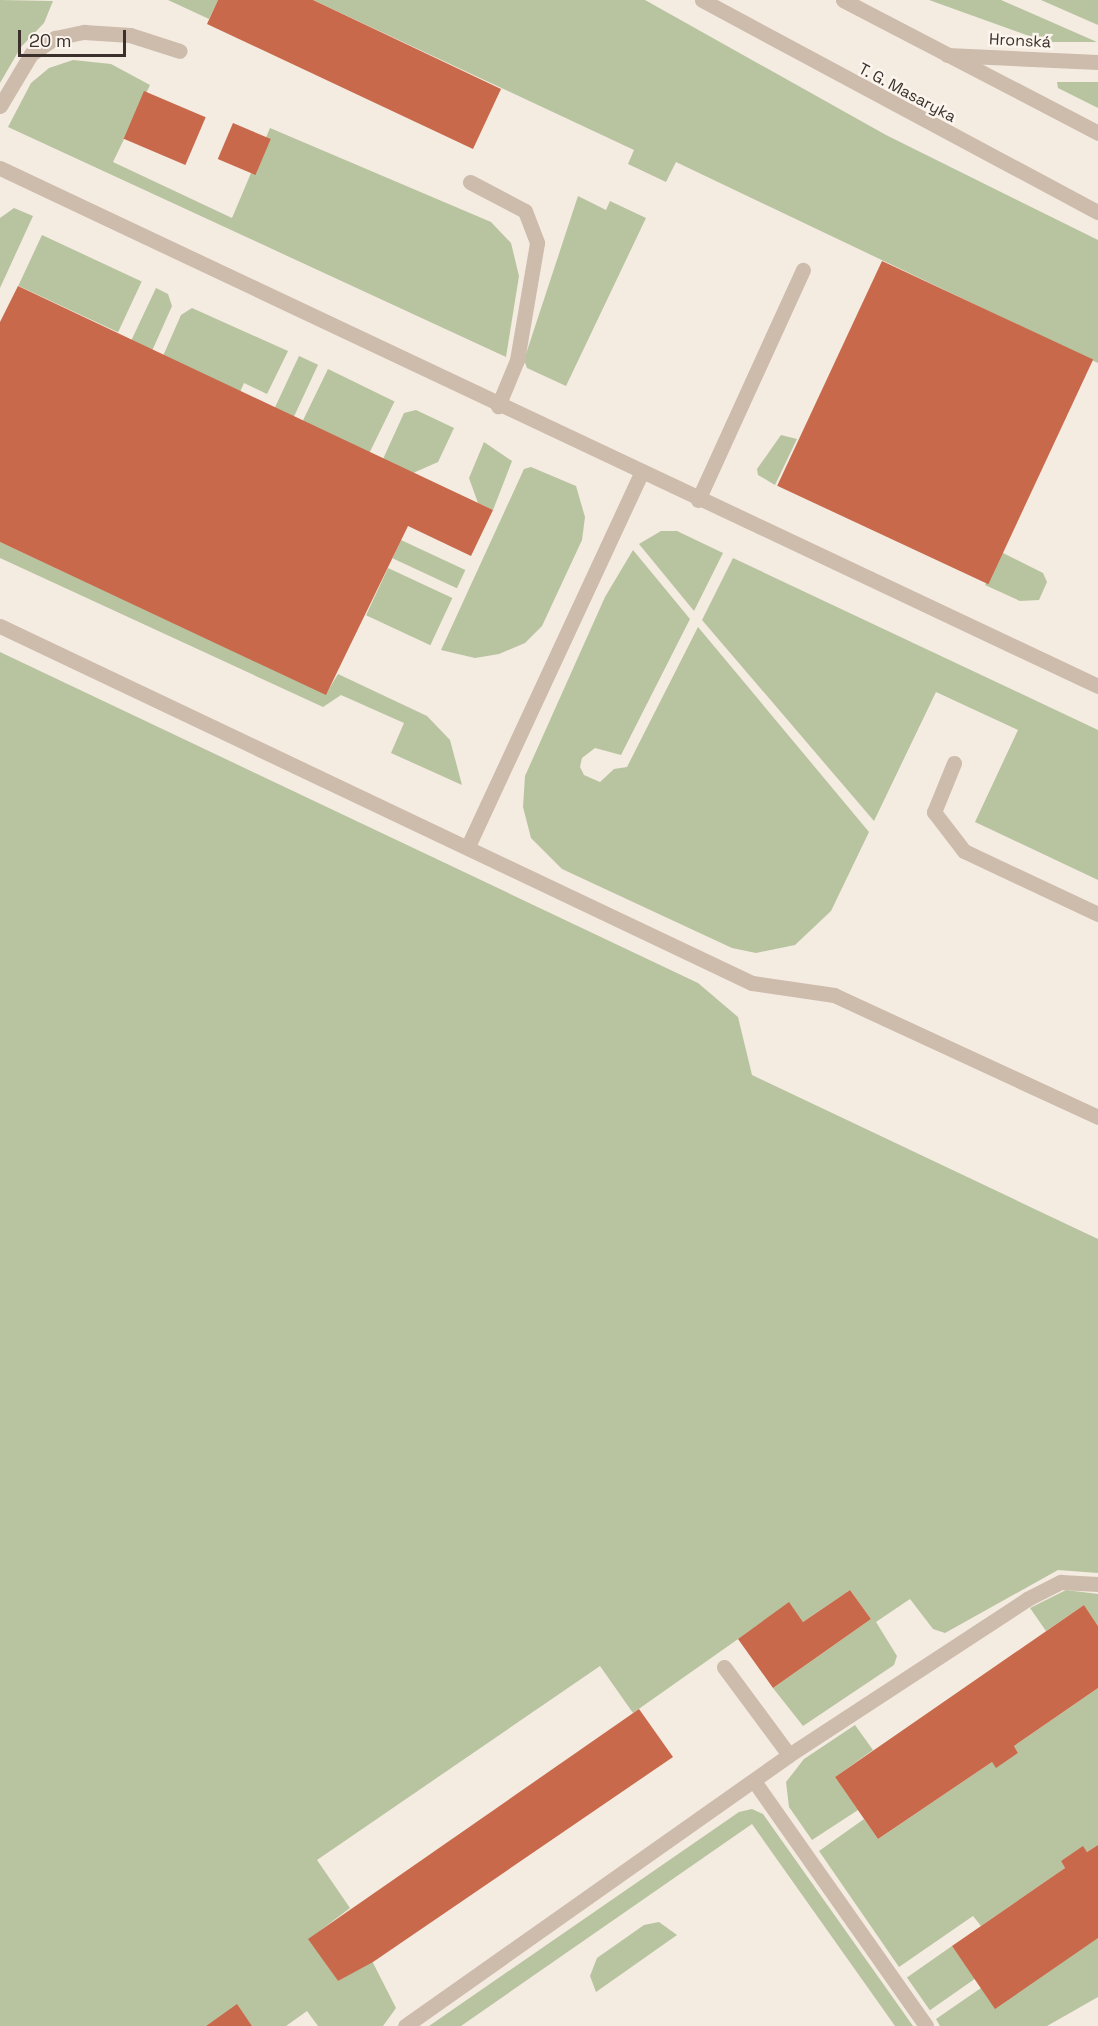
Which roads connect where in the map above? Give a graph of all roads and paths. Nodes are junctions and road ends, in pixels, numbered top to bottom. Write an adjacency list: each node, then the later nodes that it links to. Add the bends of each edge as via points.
1 (702, 0): 10 (street, T. G. Masaryka)
2 (843, 0): 4 (street)
3 (180, 51): 6 (street, via 130,35 84,32 55,38 31,54)
4 (941, 54): 5 (street, Hronská); 7 (street)
5 (1098, 62)
6 (0, 106)
7 (1098, 133)
8 (0, 168): 12 (street)
9 (470, 182): 12 (street, via 525,211 537,243 517,360)
10 (1098, 212)
11 (803, 270): 14 (street)
12 (498, 405): 13 (street)
13 (641, 473): 14 (street); 18 (street)
14 (698, 501): 16 (street)
15 (0, 626): 20 (street, via 752,982 834,995)
16 (1098, 686)
17 (954, 763): 19 (street, via 934,812 964,851)
18 (469, 844)
19 (1098, 914)
20 (1098, 1117)
21 (1098, 1584): 23 (street, via 1061,1582 1027,1599)
22 (724, 1667): 23 (street)
23 (789, 1755): 24 (street)
24 (753, 1781): 25 (street); 26 (street)
25 (405, 2026)
26 (926, 2026)

